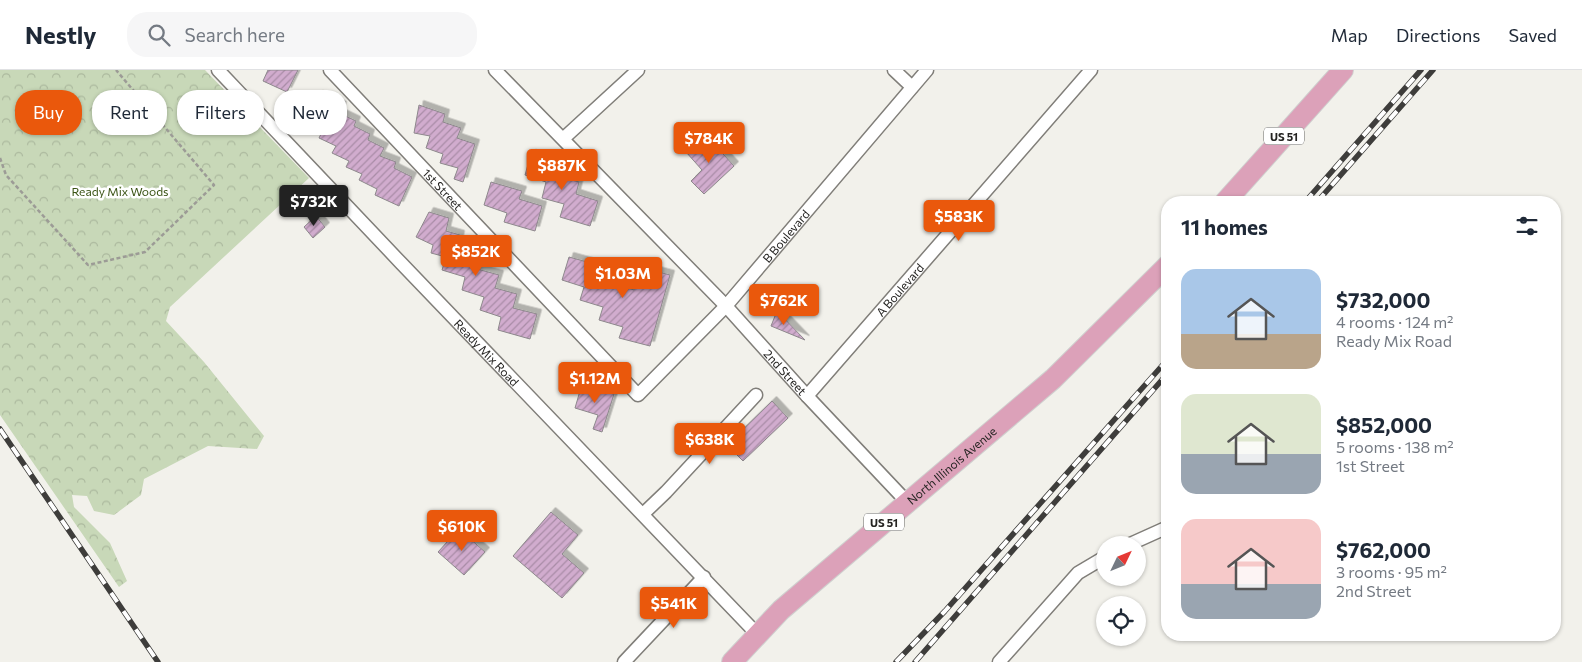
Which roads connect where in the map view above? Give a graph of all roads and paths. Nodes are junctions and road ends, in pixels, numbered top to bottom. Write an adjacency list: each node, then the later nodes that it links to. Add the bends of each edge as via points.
1 (116, 70): 12 (path, via 214,185 145,252 88,265 6,175)
2 (218, 70): 20 (street, Ready Mix Road)
3 (330, 70): 16 (street, 1st Street)
4 (495, 70): 11 (street, 2nd Street)
5 (638, 70): 11 (street)
6 (894, 70): 10 (street)
7 (927, 70): 10 (street, B Boulevard)
8 (1091, 70): 18 (street, A Boulevard)
9 (1343, 70): 13 (main road, US 51)
10 (912, 87): 15 (street, B Boulevard)
11 (564, 138): 15 (street, 2nd Street)
12 (0, 158)
13 (1230, 196)
14 (1161, 272): 19 (main road, North Illinois Avenue / US 51, via 1053,380)
15 (726, 306): 16 (street, B Boulevard); 18 (street, 2nd Street)
16 (638, 395)
17 (756, 395): 20 (street)
18 (807, 396): 19 (street, 2nd Street)
19 (907, 502): 25 (main road, North Illinois Avenue / US 51, via 781,610)
20 (643, 514): 24 (street, Ready Mix Road)
21 (1161, 530): 22 (street)
22 (1146, 537)
23 (1096, 563): 28 (street, via 1078,574)
24 (704, 576): 25 (street, Ready Mix Road); 26 (street)
25 (758, 634): 27 (main road, North Illinois Avenue / US 51)
26 (624, 662)
27 (732, 662)
28 (1000, 662)

